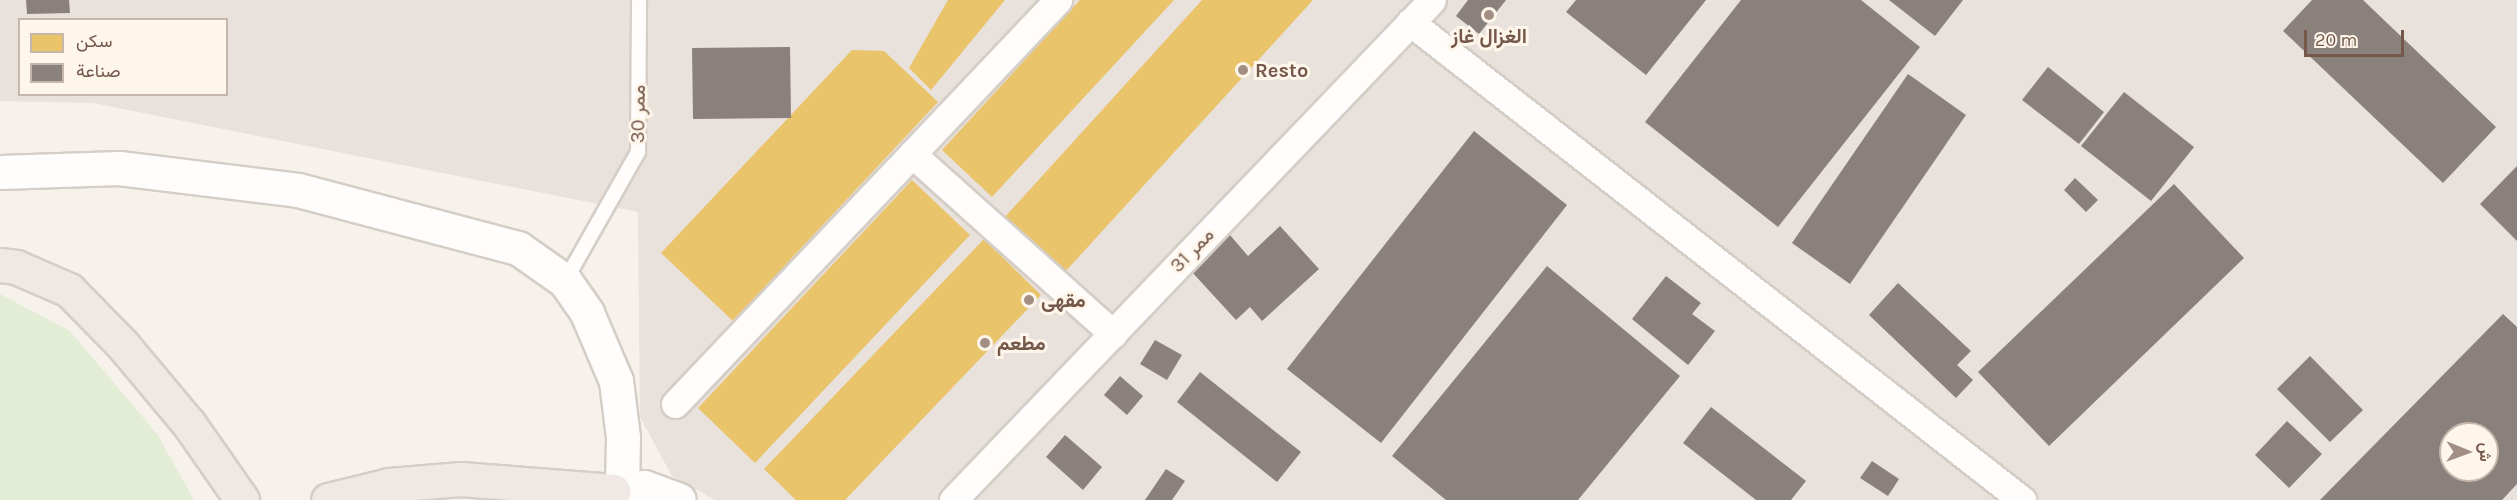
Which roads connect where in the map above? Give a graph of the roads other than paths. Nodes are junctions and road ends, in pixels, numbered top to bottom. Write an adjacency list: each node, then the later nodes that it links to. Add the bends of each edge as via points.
1 (639, 0): 8 (lane, ممر 30, via 638,152)
2 (1058, 0): 5 (street)
3 (1432, 0): 4 (street, ممر 31)
4 (1410, 22): 9 (street, ممر 31); 16 (street)
5 (912, 154): 9 (street); 10 (street)
6 (0, 172): 8 (main road, via 119,168 298,190 518,248)
7 (0, 265): 12 (highway, via 15,267 69,290 122,344 189,424)
8 (564, 281): 11 (main road, via 587,313 616,381 623,437)
9 (1113, 334): 15 (street, ممر 31)
10 (675, 404)
11 (611, 493): 13 (highway, via 461,479 389,485); 14 (main road, via 644,487)
12 (242, 500)
13 (328, 500)
14 (679, 500)
15 (953, 500)
16 (2022, 500)

